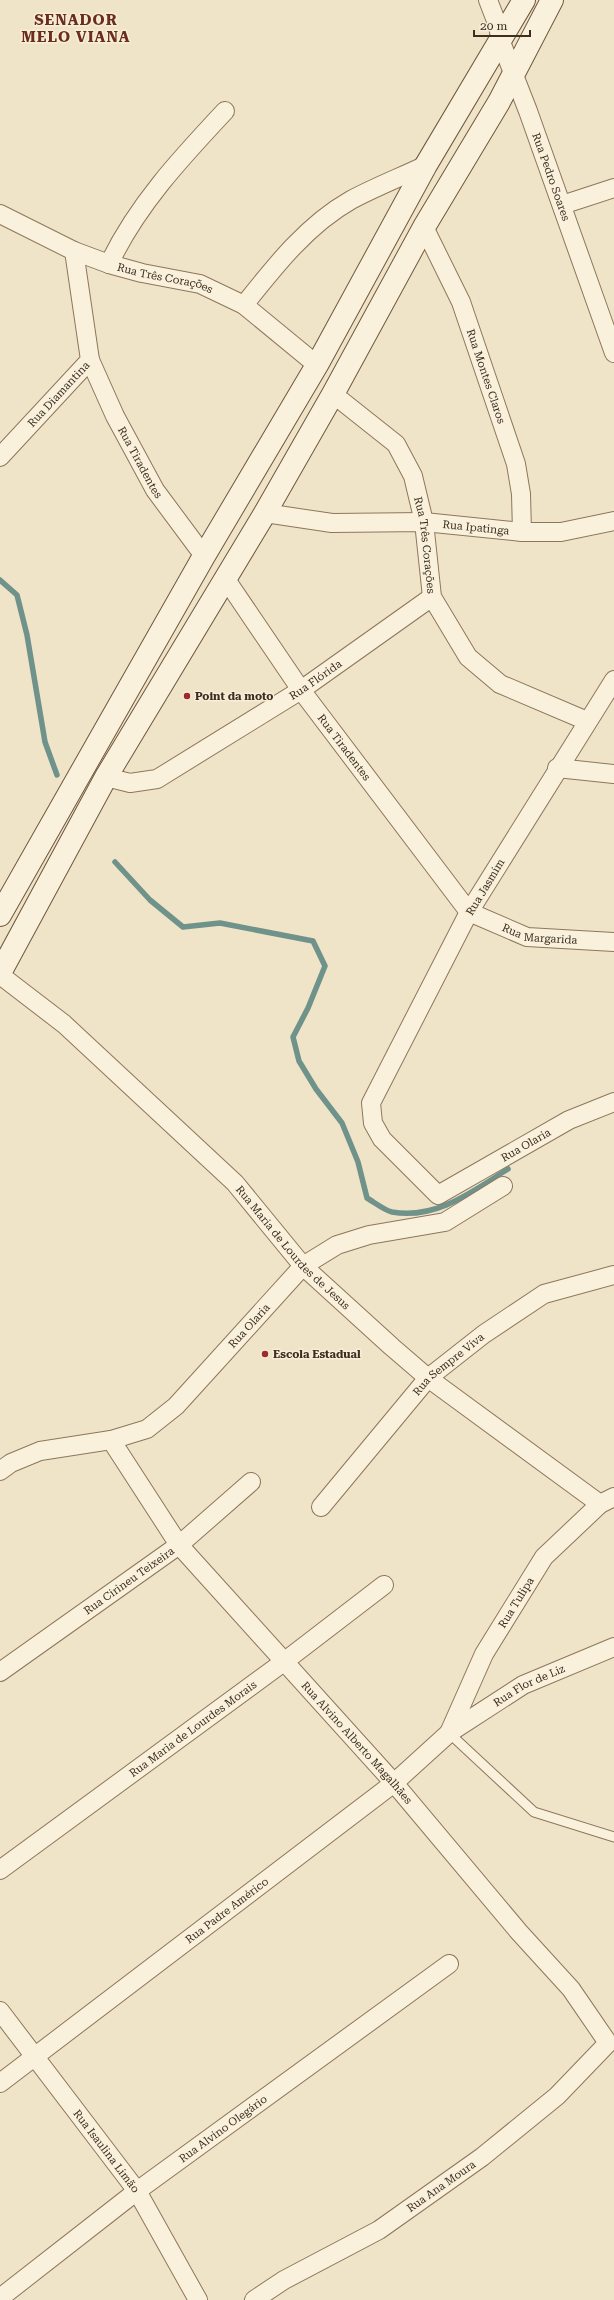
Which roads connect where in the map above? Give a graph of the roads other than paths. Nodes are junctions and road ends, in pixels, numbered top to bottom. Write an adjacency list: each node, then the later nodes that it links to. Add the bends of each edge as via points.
1 (488, 0): 4 (street, Rua Pedro Soares)
2 (524, 0): 4 (main road)
3 (552, 0): 5 (main road)
4 (501, 42): 5 (street, Rua Pedro Soares); 7 (main road)
5 (512, 73): 9 (street, Rua Pedro Soares); 11 (main road, via 499,102)
6 (225, 111): 13 (street, via 180,159 144,203 122,237)
7 (426, 165): 14 (street, via 350,201 312,228 271,270); 18 (main road)
8 (614, 188): 9 (street)
9 (562, 205): 15 (street, Rua Pedro Soares)
10 (0, 214): 12 (street, Rua Três Corações)
11 (424, 227): 19 (main road); 24 (street, Rua Montes Claros, via 461,302 516,464 521,494)
12 (74, 251): 13 (street, Rua Três Corações); 17 (street, Rua Diamantina)
13 (109, 264): 14 (street, Rua Três Corações, via 200,284)
14 (244, 305): 18 (street, Rua Três Corações)
15 (606, 307): 16 (street, Rua Pedro Soares)
16 (614, 353)
17 (90, 360): 20 (street, Rua Diamantina); 25 (street, Rua Tiradentes, via 114,416 155,490)
18 (317, 365): 25 (main road)
19 (334, 394): 21 (main road); 23 (street, Rua Três Corações, via 396,444 413,476)
20 (0, 457)
21 (265, 513): 23 (street, Rua Ipatinga, via 332,523); 26 (main road)
22 (614, 521): 24 (street, Rua Ipatinga, via 561,532)
23 (424, 522): 24 (street, Rua Ipatinga); 27 (street, Rua Três Corações)
24 (522, 532)
25 (204, 556): 35 (main road)
26 (225, 578): 29 (street, Rua Tiradentes); 33 (main road)
27 (432, 597): 29 (street, Rua Flórida); 30 (street, Rua Três Corações, via 468,657 500,684)
28 (614, 680): 30 (street, Rua Jasmim)
29 (300, 690): 33 (street, Rua Flórida, via 157,780 130,783); 34 (street, Rua Tiradentes)
30 (587, 721): 31 (street, Rua Jasmim)
31 (557, 768): 32 (street); 34 (street, Rua Jasmim)
32 (614, 774)
33 (106, 777): 37 (main road)
34 (469, 912): 36 (street, Rua Margarida, via 527,937); 39 (street, Rua Jasmim)
35 (0, 915)
36 (614, 942)
37 (0, 974): 41 (street, Rua Maria de Lourdes de Jesus, via 64,1024 236,1183)
38 (614, 1102): 39 (street, Rua Olaria, via 569,1120 438,1195 382,1139 373,1123)
39 (371, 1103)
40 (503, 1186): 41 (street, Rua Olaria, via 445,1222 382,1232 337,1245)
41 (303, 1266): 43 (street, Rua Maria de Lourdes de Jesus); 44 (street, Rua Olaria, via 176,1406 147,1429)
42 (614, 1275): 43 (street, Rua Sempre Viva, via 544,1294 484,1334)
43 (428, 1378): 47 (street, Rua Maria de Lourdes de Jesus); 48 (street, Rua Sempre Viva)
44 (111, 1440): 45 (street, Rua Olaria, via 40,1451); 49 (street, Rua Alvino Alberto Magalhães)
45 (0, 1471)
46 (251, 1482): 49 (street, Rua Cirineu Teixeira)
47 (607, 1500): 54 (street, Rua Tulipa, via 544,1557 484,1654)
48 (321, 1507)
49 (178, 1544): 52 (street, Rua Alvino Alberto Magalhães); 53 (street, Rua Cirineu Teixeira)
50 (384, 1584): 52 (street, Rua Maria de Lourdes Morais)
51 (614, 1647): 54 (street, Rua Flor de Liz, via 524,1685)
52 (285, 1661): 55 (street, Rua Alvino Alberto Magalhães); 57 (street, Rua Maria de Lourdes Morais)
53 (0, 1672)
54 (450, 1733): 55 (street, Rua Padre Américo); 56 (lane, via 534,1812)
55 (394, 1783): 60 (street, Rua Alvino Alberto Magalhães, via 519,1932 571,1989); 61 (street, Rua Padre Américo)
56 (614, 1837)
57 (0, 1870)
58 (449, 1964): 63 (street, Rua Alvino Olegário)
59 (0, 2011): 61 (street, Rua Isaulina Limão)
60 (608, 2043): 66 (street, Rua Ana Moura, via 557,2096 482,2157 379,2230 284,2280)
61 (36, 2057): 62 (street, Rua Padre Américo); 63 (street, Rua Isaulina Limão)
62 (0, 2083)
63 (137, 2191): 64 (street, Rua Alvino Olegário); 65 (street, Rua Isaulina Limão)
64 (0, 2298)
65 (198, 2300)
66 (254, 2300)

